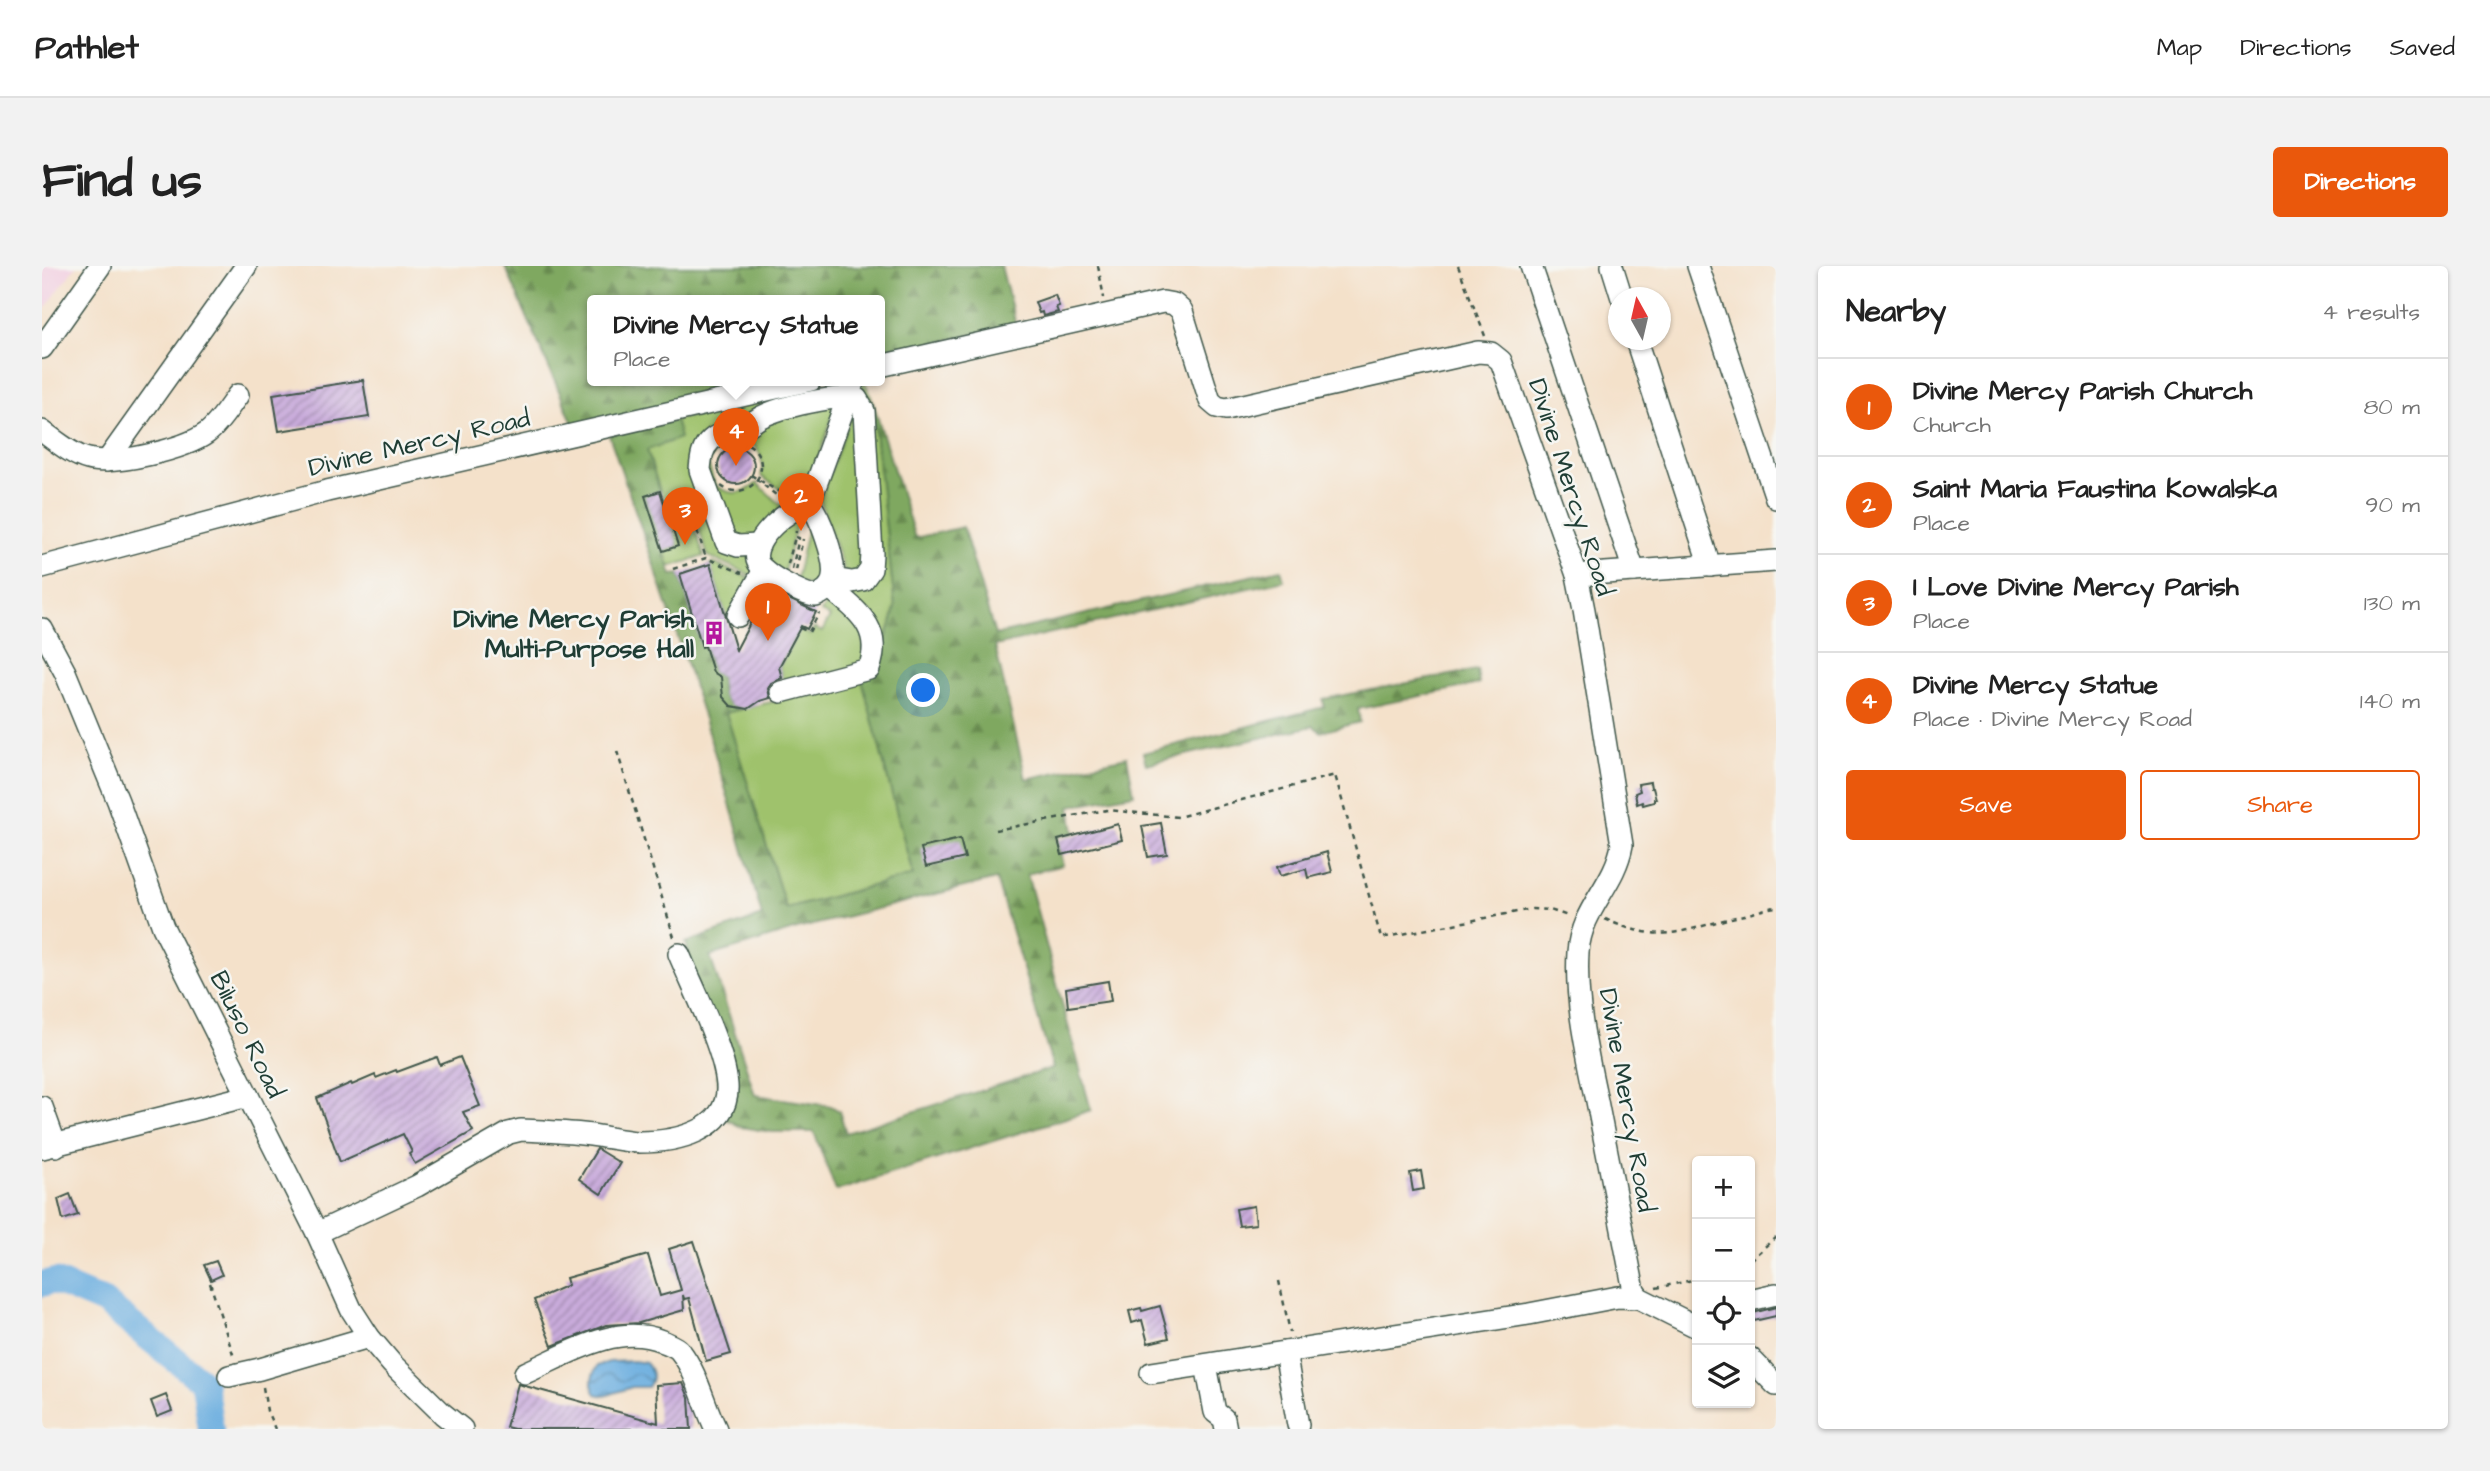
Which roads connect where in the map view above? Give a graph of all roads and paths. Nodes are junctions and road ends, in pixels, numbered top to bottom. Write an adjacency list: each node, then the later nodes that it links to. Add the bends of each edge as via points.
1 (100, 266): 10 (street)
2 (246, 266): 18 (street)
3 (1098, 266): 9 (path)
4 (1458, 266): 12 (path)
5 (1612, 266): 8 (street)
6 (1698, 266): 20 (street)
7 (1533, 267): 29 (street)
8 (1619, 287)
9 (1107, 315): 12 (street, via 1163,302 1174,304 1182,311 1210,401 1226,409 1478,352); 13 (street)
10 (42, 348)
11 (1639, 350): 26 (street)
12 (1491, 353): 32 (street, Divine Mercy Road, via 1501,361)
13 (885, 365)
14 (785, 386): 27 (street, Divine Mercy Road, via 327,491)
15 (849, 386): 22 (street); 23 (street, via 717,435 704,449 702,478 726,542); 34 (street, via 864,411 871,569 863,580)
16 (239, 395): 18 (street, via 208,432 135,459)
17 (42, 431): 18 (street, via 88,459)
18 (107, 461)
19 (757, 478): 19 (path, via 761,464 751,446 730,442 714,453 712,474 720,485 740,491); 22 (path); 22 (path)
20 (1776, 498)
21 (664, 503): 24 (path, via 686,496)
22 (801, 506): 23 (street, via 772,527); 34 (street, via 817,514 830,553)
23 (759, 545): 31 (street)
24 (706, 558): 28 (path); 31 (path)
25 (1776, 561): 26 (street)
26 (1710, 566): 29 (street)
27 (42, 567)
28 (673, 569)
29 (1634, 571): 32 (street)
30 (788, 574): 33 (path, via 799,538)
31 (761, 575): 34 (street, via 804,594); 35 (street)
32 (1577, 575): 42 (street, Divine Mercy Road, via 1622,845 1619,861)
33 (794, 578)
34 (827, 587): 36 (path, via 808,632); 38 (street, via 869,626 873,651 869,669)
35 (738, 616)
36 (800, 628)
37 (42, 629): 44 (street, Biluso Road, via 65,672 118,801 163,926)
38 (781, 692)
39 (617, 751): 43 (path)
40 (995, 830): 42 (path, via 1107,810 1178,817 1335,775 1381,938 1532,909)
41 (1776, 907): 42 (path, via 1678,933 1651,934)
42 (1587, 917): 53 (street, Divine Mercy Road, via 1578,964 1584,1038)
43 (680, 954): 47 (street, via 727,1083 715,1121 674,1140 638,1142 593,1135 509,1133 417,1186)
44 (248, 1096): 46 (street); 47 (street, Biluso Road)
45 (42, 1107): 46 (street)
46 (49, 1147)
47 (317, 1233): 57 (street, Biluso Road, via 351,1309)
48 (1776, 1237): 49 (path)
49 (1755, 1255)
50 (1692, 1280): 53 (path)
51 (1279, 1281): 58 (path)
52 (210, 1283): 64 (path, via 231,1343)
53 (1636, 1294): 56 (street); 58 (street)
54 (1776, 1294): 55 (street)
55 (1755, 1299)
56 (1692, 1324)
57 (369, 1337): 61 (street); 69 (street, Biluso Road, via 418,1391)
58 (1291, 1351): 60 (street); 67 (street)
59 (1755, 1363): 65 (street)
60 (1206, 1365): 63 (street); 70 (street, via 1215,1412 1224,1419)
61 (260, 1369): 64 (street); 68 (path)
62 (525, 1373): 66 (street, via 592,1343 647,1335 678,1348 694,1371)
63 (1151, 1373)
64 (234, 1375)
65 (1776, 1385)
66 (710, 1423)
67 (1297, 1424)
68 (275, 1429)
69 (462, 1429)
70 (1226, 1429)

